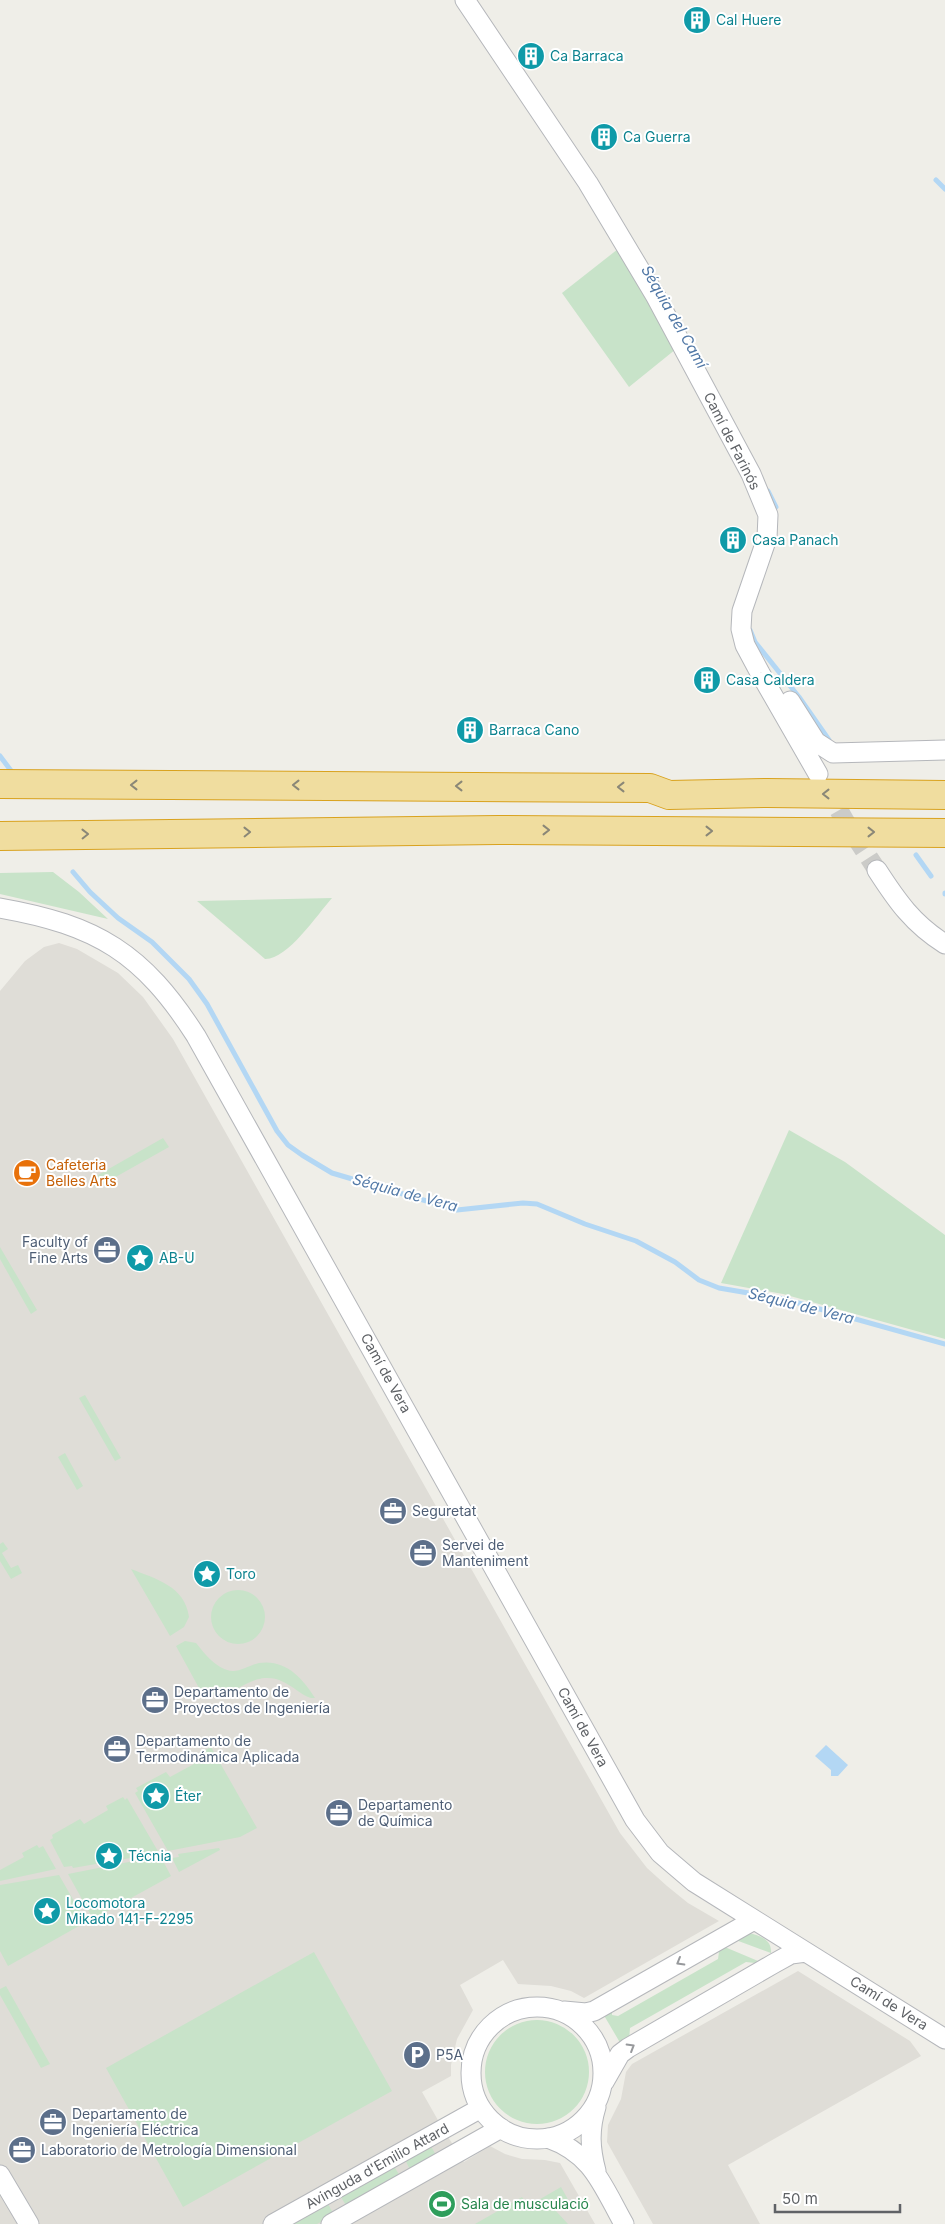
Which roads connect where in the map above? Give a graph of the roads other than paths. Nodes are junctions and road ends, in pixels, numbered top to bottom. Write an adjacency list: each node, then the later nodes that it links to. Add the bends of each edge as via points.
1 (464, 0): 2 (street, Camí de Farinós, via 597,199 655,295 751,474 768,515 767,538 742,612 741,629)
2 (760, 673): 3 (street, via 787,696 816,742 834,752); 4 (street, Camí de Farinós)
3 (945, 750)
4 (818, 774)
5 (0, 784): 6 (highway, one-way to 5, via 650,788)
6 (669, 795): 7 (highway, one-way to 6); 8 (highway, via 654,806)
7 (945, 795)
8 (0, 802)
9 (945, 832): 10 (highway, one-way to 9, via 498,830)
10 (0, 835)
11 (877, 870): 13 (street, via 902,908)
12 (0, 908): 14 (street, Camí de Vera, via 71,925 107,942 140,965 178,1008 382,1364 635,1820 660,1853 694,1882)
13 (945, 944)
14 (722, 1899): 15 (street, Camí de Vera); 16 (street, via 730,1916 730,1927)
15 (762, 1925): 16 (street); 17 (street, Camí de Vera); 18 (street, via 776,1945)
16 (723, 1938): 19 (street, one-way to 19, via 594,2011)
17 (806, 1952): 18 (street, via 792,1954); 20 (street, Camí de Vera)
18 (772, 1964): 21 (street, one-way to 18, via 620,2054)
19 (560, 2011): 21 (street, via 590,2032 599,2049); 23 (street, via 522,2008 506,2014 486,2031 474,2055 471,2073)
20 (945, 2039)
21 (603, 2085): 22 (street)
22 (596, 2103): 25 (street, via 584,2120 568,2132); 27 (street, via 590,2142)
23 (481, 2108): 24 (street); 29 (street, Avinguda d'Emilio Attard)
24 (501, 2128): 25 (street, via 532,2139); 30 (street, Avinguda d'Emilio Attard)
25 (548, 2138): 27 (street, via 574,2150)
26 (0, 2174): 28 (street)
27 (598, 2176): 31 (street)
28 (29, 2224)
29 (273, 2224)
30 (331, 2224)
31 (624, 2224)

